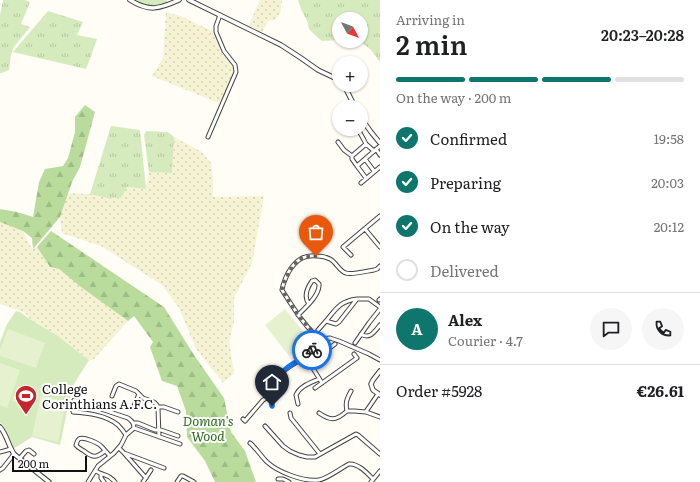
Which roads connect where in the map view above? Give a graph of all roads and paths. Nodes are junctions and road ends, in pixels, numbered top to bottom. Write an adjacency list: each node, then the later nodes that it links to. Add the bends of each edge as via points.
1 (130, 0): 2 (street, via 152,8 160,8)
2 (178, 0)
3 (189, 0): 4 (street)
4 (220, 15): 5 (street, via 281,45); 8 (street, via 216,32 224,51 235,65 236,72)
5 (332, 77)
6 (368, 128): 11 (street)
7 (362, 136): 10 (street)
8 (208, 137)
9 (338, 142): 14 (street)
10 (366, 144): 12 (street); 14 (street)
11 (380, 144): 12 (street)
12 (375, 150): 13 (street); 15 (street)
13 (380, 155)
14 (352, 156): 16 (street)
15 (365, 159): 16 (street); 18 (street)
16 (357, 166): 19 (street)
17 (380, 167): 18 (street)
18 (374, 171): 19 (street)
19 (366, 178): 20 (street)
20 (361, 183)
21 (379, 218): 22 (street)
22 (365, 229): 23 (street); 24 (street, via 343,247)
23 (380, 247)
24 (351, 255)
25 (380, 266): 29 (street, via 374,270 348,274 324,256 308,256 299,260 292,266 282,290)
26 (357, 299): 28 (street, via 370,300); 30 (street, via 339,305); 30 (street, via 339,322 336,324)
27 (309, 304): 27 (street, via 319,287 315,280 308,286 305,299); 29 (street)
28 (380, 308): 33 (street)
29 (298, 315): 34 (street)
30 (326, 321): 32 (street)
31 (380, 325): 33 (street, via 369,336)
32 (318, 330)
33 (361, 334): 35 (street)
34 (321, 339): 38 (street); 39 (street, via 339,341)
35 (355, 343)
36 (335, 344): 40 (street)
37 (354, 354): 43 (street, via 357,358)
38 (306, 357): 40 (street); 49 (street, via 280,375 273,387)
39 (380, 360)
40 (310, 363): 42 (street)
41 (380, 371): 47 (street, via 371,384)
42 (319, 379): 43 (street); 51 (street, via 298,391)
43 (322, 383): 44 (street)
44 (315, 388)
45 (351, 391): 56 (street, via 346,400)
46 (139, 394): 48 (street, via 119,384); 52 (street); 54 (street)
47 (379, 395): 58 (street)
48 (112, 396)
49 (272, 398): 53 (street); 62 (street, via 264,400 245,421)
50 (74, 400): 63 (street, via 128,418)
51 (298, 404)
52 (134, 406)
53 (272, 406)
54 (158, 407): 57 (street); 67 (street)
55 (73, 408): 68 (street, via 73,412 106,418)
56 (347, 411): 58 (street); 59 (street, via 335,419)
57 (178, 412)
58 (366, 412): 61 (street)
59 (319, 413)
60 (290, 414): 80 (street)
61 (380, 417)
62 (243, 419)
63 (133, 422): 66 (street); 67 (street)
64 (266, 426): 80 (street, via 290,451 308,457)
65 (0, 427): 74 (street)
66 (134, 428): 68 (street); 70 (street)
67 (159, 430): 69 (street); 70 (street)
68 (126, 435): 73 (street)
69 (178, 436)
70 (159, 437): 72 (street)
71 (250, 443): 92 (street, via 266,461 282,472 299,479)
72 (180, 444)
73 (119, 448): 77 (street); 82 (street)
74 (11, 449): 76 (street); 78 (street)
75 (105, 451): 75 (street, via 100,456 90,456 76,445 77,441 82,438 101,446); 82 (street)
76 (0, 452)
77 (124, 453): 84 (street); 90 (street)
78 (14, 454): 83 (street); 85 (street)
79 (34, 454): 83 (street, via 29,450)
80 (320, 454): 81 (street, via 356,434)
81 (380, 454)
82 (110, 456): 87 (street)
83 (20, 458): 94 (street)
84 (164, 468)
85 (0, 470)
86 (151, 470): 90 (street)
87 (96, 471): 89 (street); 95 (street)
88 (380, 471): 93 (street)
89 (101, 474): 96 (street); 97 (street)
90 (146, 478): 98 (street)
91 (278, 479): 101 (street)
92 (316, 481): 93 (street, via 349,464 357,465)
93 (372, 481)
94 (49, 482)
95 (88, 482)
96 (104, 482)
97 (115, 482)
98 (143, 482)
99 (177, 482): 100 (street, via 183,476)
100 (194, 482)
101 (289, 482)

